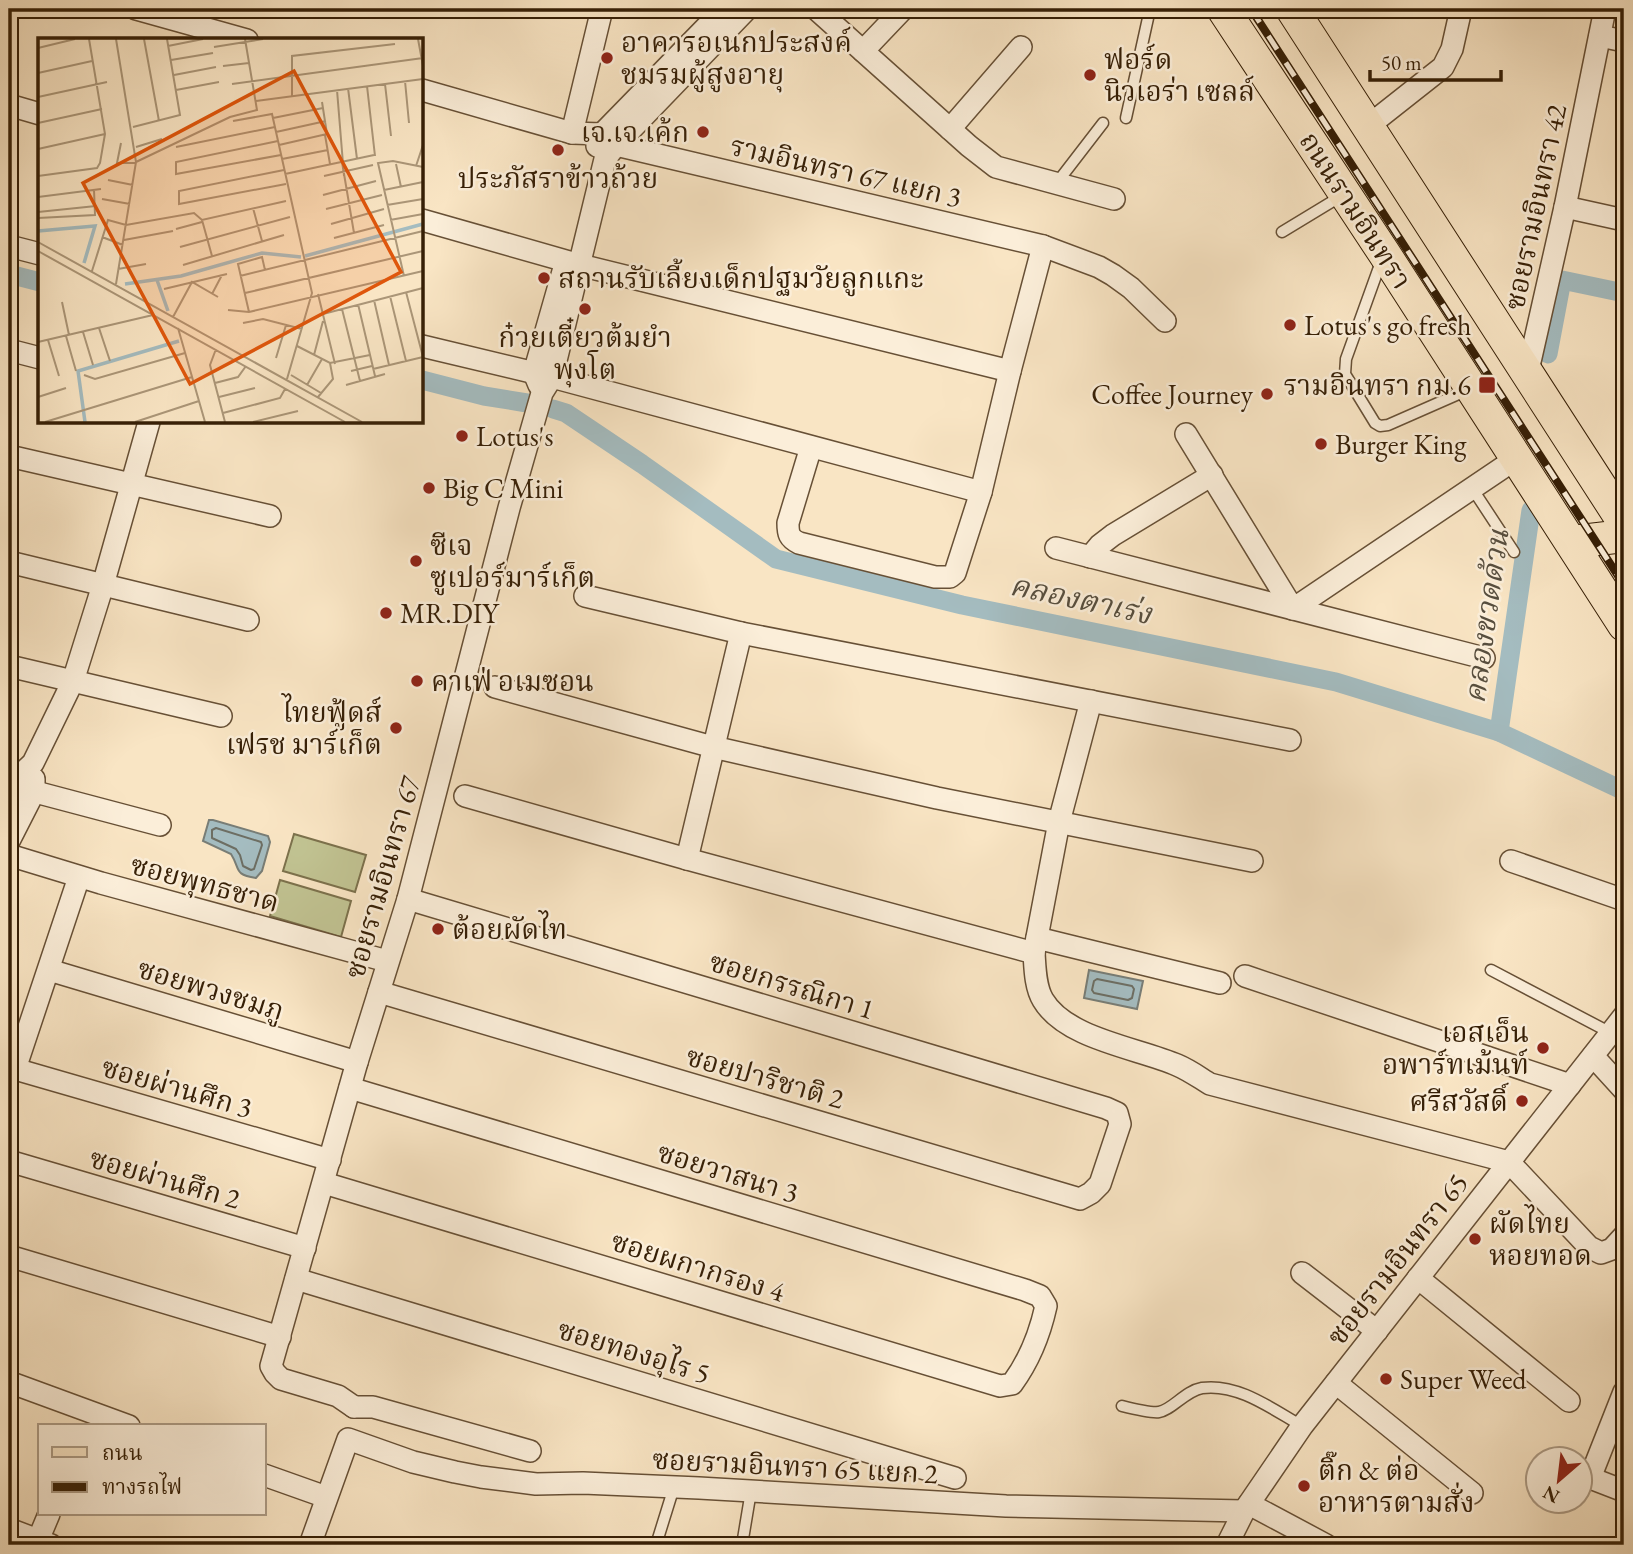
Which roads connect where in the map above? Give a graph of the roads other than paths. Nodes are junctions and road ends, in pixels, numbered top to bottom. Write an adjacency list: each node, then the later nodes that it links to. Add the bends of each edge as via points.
1 (136, 9): 13 (street)
2 (602, 9): 24 (street)
3 (724, 9): 25 (street, ซอยรามอินทรา 67)
4 (747, 9): 25 (street, ซอยรามอินทรา 67)
5 (816, 9): 16 (street)
6 (903, 9): 16 (street)
7 (1150, 9): 20 (lane)
8 (1223, 9): 27 (main road, ถนนรามอินทรา)
9 (1292, 9): 22 (main road, ถนนรามอินทรา)
10 (1461, 9): 22 (street, via 1444,67)
11 (1605, 9): 12 (street, ซอยรามอินทรา 42)
12 (1600, 36): 14 (street); 29 (street, ซอยรามอินทรา 42)
13 (240, 38)
14 (1624, 41)
15 (1021, 47): 23 (street)
16 (863, 51): 23 (street)
17 (424, 91): 24 (street, รามอินทรา 67 แยก 3)
18 (9, 105): 19 (street)
19 (38, 113)
20 (1126, 118)
21 (1103, 123): 26 (lane)
22 (1367, 127): 43 (main road, ถนนรามอินทรา)
23 (950, 129): 26 (street, via 996,167)
24 (572, 133): 25 (street, รามอินทรา 67 แยก 3)
25 (609, 140): 34 (street, รามอินทรา 67 แยก 3); 37 (street, ซอยรามอินทรา 67, via 593,156)
26 (1056, 184): 28 (street)
27 (1345, 194): 32 (lane); 36 (main road, ถนนรามอินทรา)
28 (1114, 199)
29 (1565, 207): 30 (street); 43 (street, ซอยรามอินทรา 42)
30 (1624, 220)
31 (424, 221): 37 (street)
32 (1282, 232)
33 (9, 246): 35 (street)
34 (1043, 246): 38 (street, รามอินทรา 67 แยก 3, via 1113,275); 42 (street)
35 (38, 253)
36 (1384, 253): 45 (main road, ถนนรามอินทรา); 45 (lane, via 1345,368 1375,423 1388,425)
37 (573, 263): 42 (street); 44 (street, ซอยรามอินทรา 67)
38 (1165, 321)
39 (424, 346): 44 (street)
40 (9, 350): 41 (street)
41 (38, 357)
42 (1010, 371): 54 (street)
43 (1527, 375): 56 (main road, ถนนรามอินทรา)
44 (543, 381): 48 (street); 89 (street, ซอยรามอินทรา 67)
45 (1472, 388): 50 (main road, ถนนรามอินทรา)
46 (148, 424): 52 (street)
47 (1186, 434): 51 (street)
48 (811, 447): 54 (street); 54 (street, via 788,523 791,539 799,543 935,577 950,576 956,573)
49 (9, 456): 52 (street)
50 (1517, 458): 53 (street); 58 (main road, ถนนรามอินทรา)
51 (1212, 475): 61 (street, via 1112,535); 65 (street)
52 (132, 484): 55 (street); 63 (street)
53 (1472, 488): 60 (lane); 65 (street)
54 (981, 492)
55 (270, 516)
56 (1624, 523)
57 (1624, 536): 58 (main road)
58 (1572, 542): 67 (main road, ถนนรามอินทรา)
59 (1056, 548): 61 (street)
60 (1514, 552)
61 (1090, 557): 65 (street)
62 (9, 562): 63 (street)
63 (103, 585): 66 (street); 71 (street)
64 (585, 596): 68 (street)
65 (1293, 609): 69 (street)
66 (248, 620)
67 (1624, 625)
68 (741, 633): 73 (street); 76 (street)
69 (1484, 658)
70 (9, 666): 71 (street)
71 (73, 681): 74 (street); 77 (street)
72 (495, 687): 76 (street)
73 (1091, 701): 75 (street); 81 (street)
74 (220, 716)
75 (1290, 740)
76 (713, 747): 81 (street); 85 (street)
77 (33, 762): 78 (street); 79 (street)
78 (9, 786): 79 (street)
79 (34, 792): 82 (street); 83 (street)
80 (465, 796): 85 (street)
81 (1059, 822): 86 (street); 91 (street)
82 (160, 825)
83 (9, 841)
84 (9, 855): 88 (street, ซอยพุทธชาด)
85 (687, 859): 91 (street)
86 (1252, 861)
87 (1511, 861): 90 (street)
88 (79, 877): 92 (street, ซอยพุทธชาด); 93 (street)
89 (408, 899): 92 (street, ซอยรามอินทรา 67); 105 (street, ซอยกรรณิกา 1, via 1106,1108 1117,1113 1120,1124)
90 (1624, 900)
91 (1036, 945): 96 (street); 108 (street, via 1042,999 1059,1020 1088,1034 1179,1065 1210,1084)
92 (387, 961): 97 (street, ซอยรามอินทรา 67)
93 (49, 970): 100 (street, ซอยพวงชมภู); 101 (street)
94 (1491, 970): 98 (lane)
95 (1245, 976): 102 (street)
96 (1220, 983)
97 (379, 992): 100 (street, ซอยรามอินทรา 67); 105 (street, ซอยปาริชาติ 2, via 1080,1199 1100,1184)
98 (1618, 1025): 99 (street, ซอยรามอินทรา 65)
99 (1593, 1056): 102 (street, ซอยรามอินทรา 65); 104 (street)
100 (357, 1062): 103 (street, ซอยรามอินทรา 67)
101 (12, 1070): 106 (street, ซอยผ่านศึก 3)
102 (1570, 1085): 108 (street, ซอยรามอินทรา 65)
103 (349, 1088): 106 (street, ซอยรามอินทรา 67); 120 (street, ซอยวาสนา 3, via 1026,1290 1040,1296 1046,1306)
104 (1624, 1090)
105 (1110, 1155)
106 (330, 1160): 110 (street, ซอยรามอินทรา 67)
107 (9, 1161): 113 (street, ซอยผ่านศึก 2)
108 (1509, 1162): 112 (street, via 1589,1247 1601,1253); 116 (street, ซอยรามอินทรา 65)
109 (1624, 1180): 111 (lane)
110 (324, 1183): 113 (street, ซอยรามอินทรา 67); 120 (street, ซอยผกากรอง 4, via 1000,1386 1013,1384)
111 (1624, 1188)
112 (1624, 1236)
113 (305, 1248): 117 (street, ซอยรามอินทรา 67)
114 (9, 1256): 119 (street)
115 (1302, 1273): 118 (street)
116 (1418, 1278): 118 (street, ซอยรามอินทรา 65); 124 (street)
117 (296, 1279): 119 (street, ซอยรามอินทรา 67); 134 (street, ซอยทองอุไร 5)
118 (1377, 1331): 122 (street, ซอยรามอินทรา 65)
119 (279, 1337): 126 (street, ซอยรามอินทรา 67, via 271,1366 281,1379 338,1396)
120 (1033, 1344)
121 (9, 1382): 127 (street)
122 (1336, 1383): 129 (street, ซอยรามอินทรา 65); 139 (street)
123 (1624, 1392): 132 (street)
124 (1569, 1401)
125 (1122, 1406): 129 (lane, via 1159,1412 1199,1388 1224,1388)
126 (354, 1407): 130 (street); 131 (street, via 373,1407)
127 (87, 1419): 128 (street)
128 (117, 1424)
129 (1302, 1426): 141 (street, ซอยรามอินทรา 65)
130 (348, 1439): 136 (street, ซอยรามอินทรา 65 แยก 2, via 414,1462 481,1477 536,1484); 140 (street)
131 (530, 1451)
132 (1594, 1457)
133 (266, 1476): 140 (street)
134 (955, 1478)
135 (1594, 1479): 138 (street)
136 (674, 1487): 137 (street, ซอยรามอินทรา 65 แยก 2); 146 (lane)
137 (751, 1491): 141 (street, ซอยรามอินทรา 65 แยก 2, via 1006,1506); 147 (lane)
138 (1624, 1491)
139 (1472, 1493)
140 (326, 1497): 145 (street)
141 (1246, 1507): 148 (street, ซอยรามอินทรา 65); 149 (street)
142 (49, 1516): 144 (street)
143 (9, 1530): 144 (street)
144 (42, 1544)
145 (310, 1545)
146 (656, 1545)
147 (742, 1545)
148 (1227, 1545)
149 (1326, 1545)

